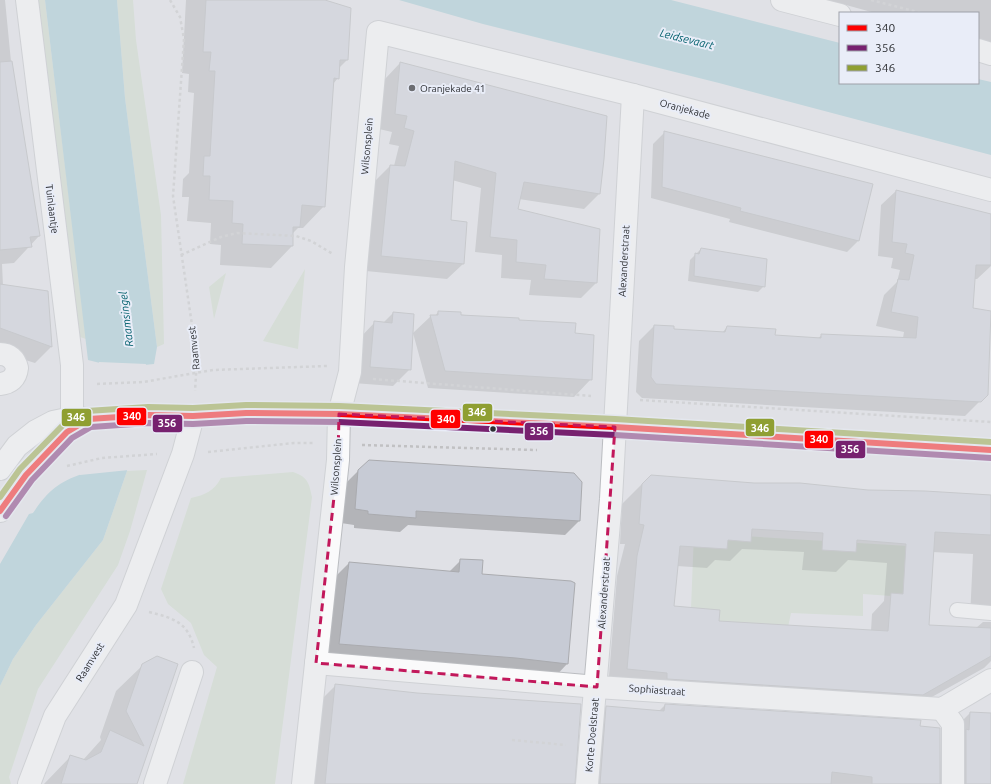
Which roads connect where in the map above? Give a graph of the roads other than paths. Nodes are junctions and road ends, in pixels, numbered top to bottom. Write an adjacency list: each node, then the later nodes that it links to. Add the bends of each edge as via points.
1 (27, 0): 13 (street, Tuinlaantje, via 72,365)
2 (782, 0): 3 (street)
3 (839, 15)
4 (378, 32): 7 (street, Oranjekade); 11 (street, Wilsonsplein, via 356,267 350,372)
5 (979, 50): 6 (street)
6 (991, 54)
7 (633, 96): 8 (street, Oranjekade); 14 (street, Alexanderstraat)
8 (991, 190)
9 (0, 354): 10 (street, via 13,359 17,368 15,376 10,381)
10 (0, 384)
11 (339, 414): 12 (street, via 246,413); 14 (street); 20 (street, Wilsonsplein)
12 (193, 416): 13 (street); 25 (street, Raamvest, via 183,454 126,605 55,716)
13 (81, 418): 16 (street, via 53,422 36,431 17,446); 17 (street, via 26,475)
14 (615, 427): 15 (street); 23 (street, Alexanderstraat)
15 (991, 450)
16 (0, 468)
17 (0, 511)
18 (957, 610): 19 (lane)
19 (991, 613)
20 (316, 663): 23 (street, Sophiastraat); 27 (street, Wilsonsplein)
21 (192, 672): 26 (street)
22 (991, 680): 24 (street)
23 (597, 687): 24 (street, Sophiastraat); 28 (street, Korte Doelstraat)
24 (942, 709): 29 (street, via 953,724)
25 (29, 784)
26 (155, 784)
27 (303, 784)
28 (587, 784)
29 (953, 784)

